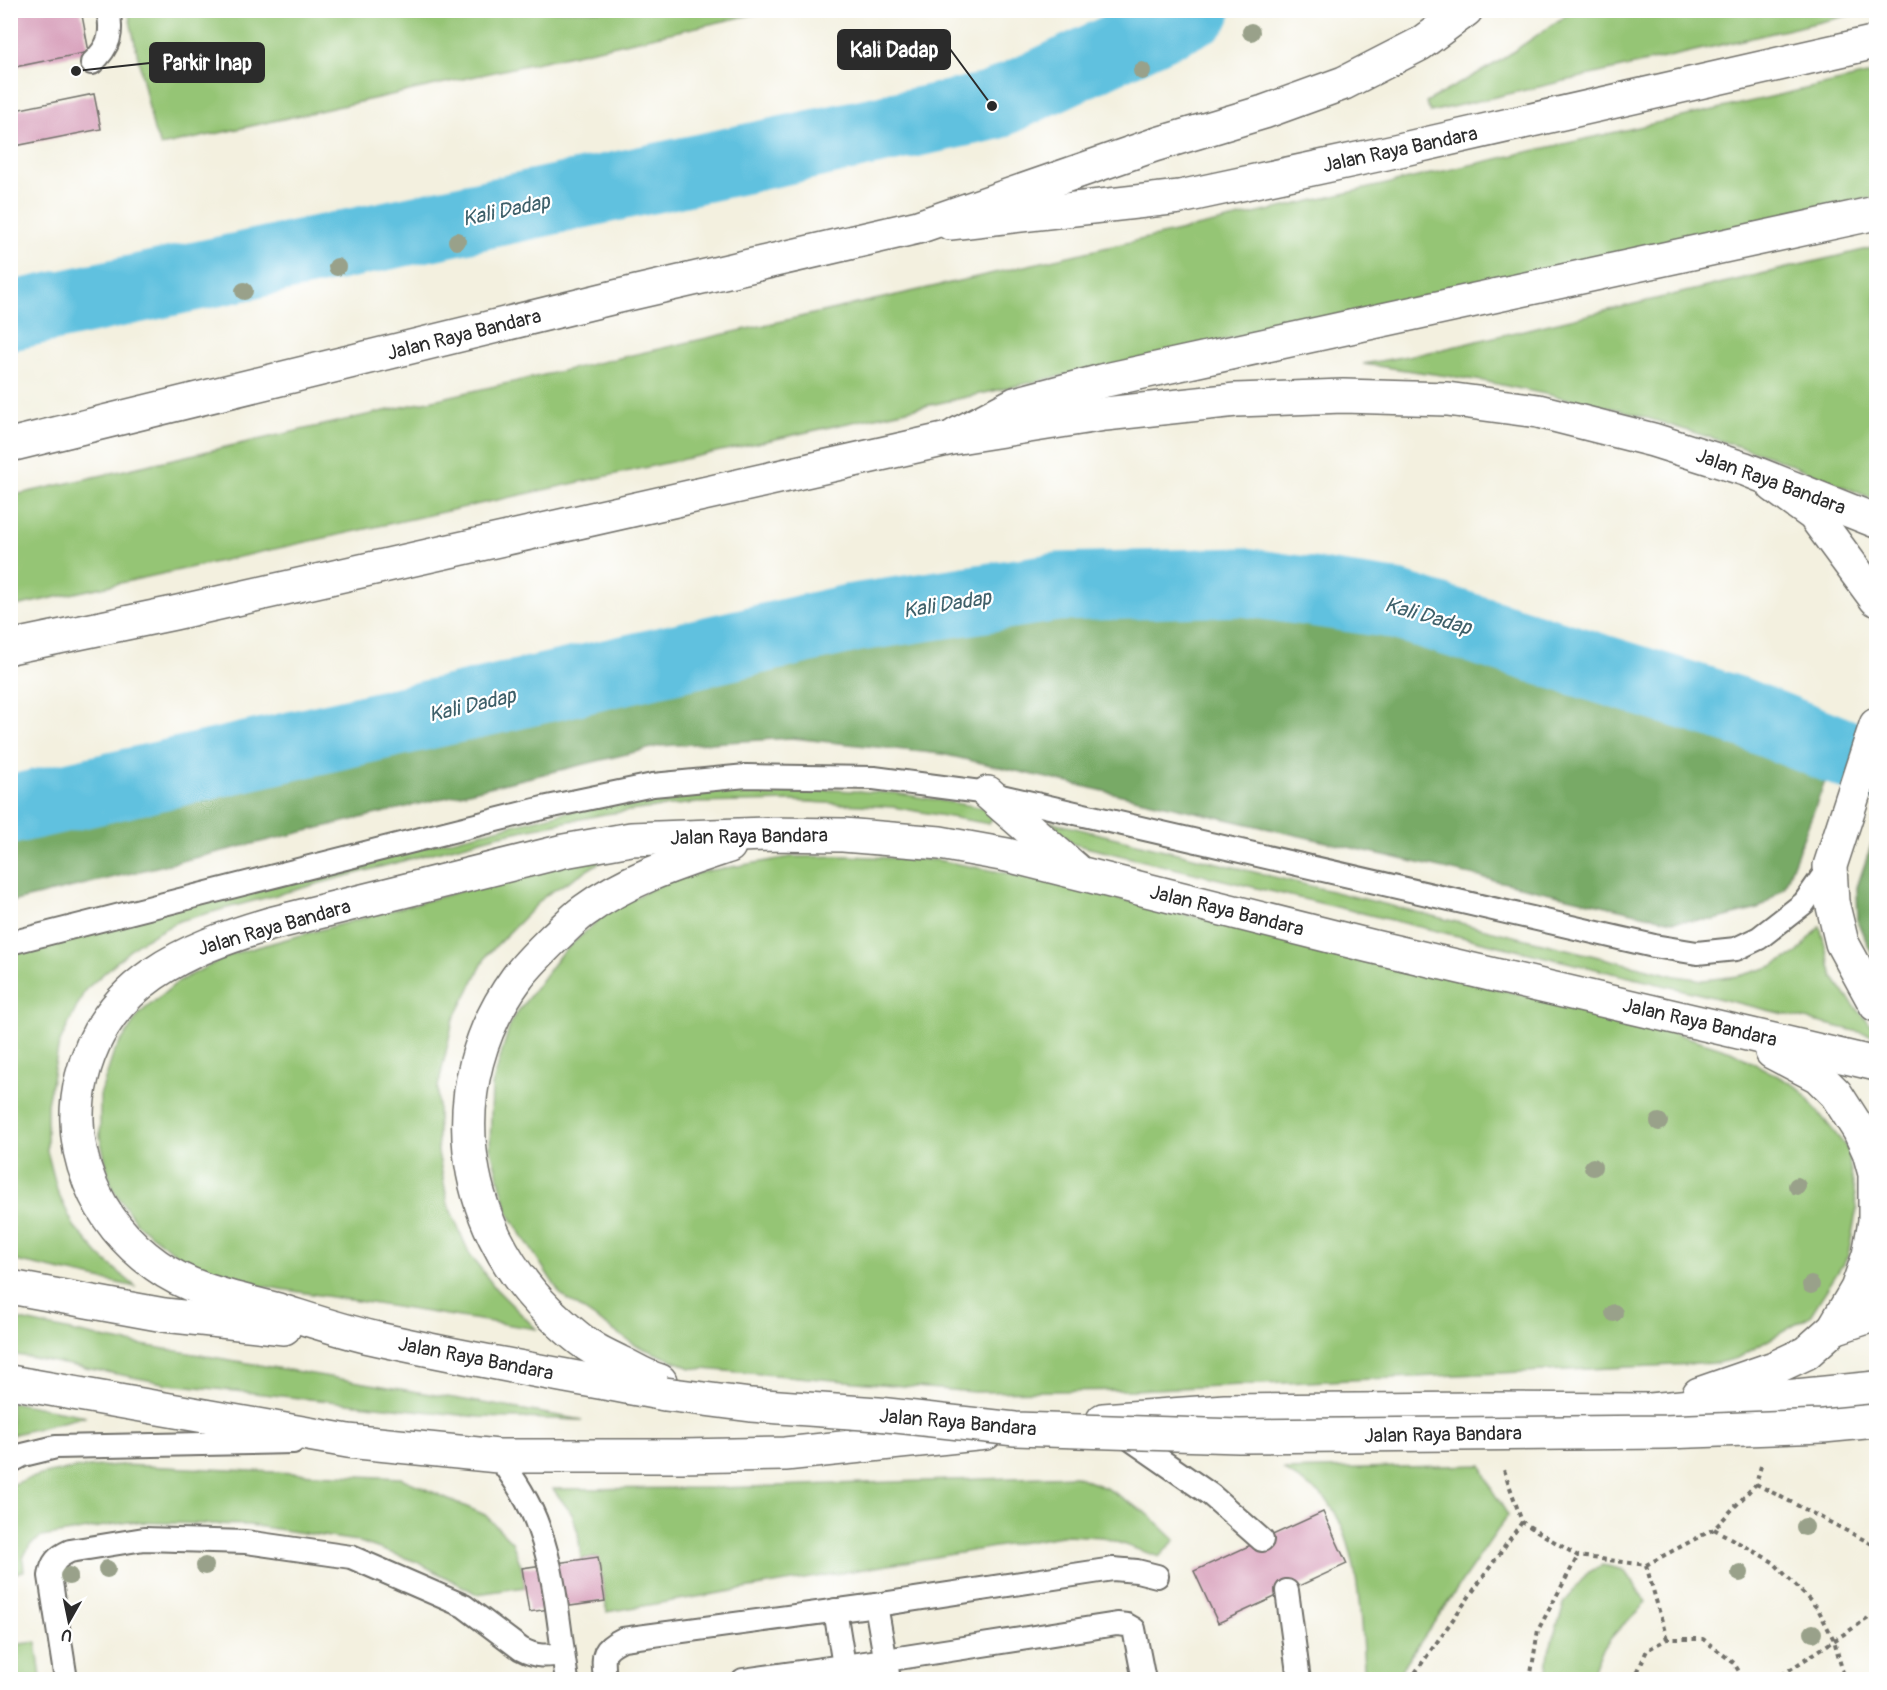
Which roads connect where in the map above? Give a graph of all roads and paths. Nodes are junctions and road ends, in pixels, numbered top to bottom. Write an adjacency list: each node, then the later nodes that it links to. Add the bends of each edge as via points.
1 (108, 10): 4 (lane, via 110,34 104,51)
2 (1466, 10): 6 (street, Jalan Raya Bandara, via 1420,44 1344,83)
3 (1876, 42): 6 (street, Jalan Raya Bandara, via 1180,196)
4 (92, 63)
5 (1876, 213): 7 (street, Jalan Raya Bandara, via 1106,380 1015,404)
6 (918, 227): 8 (street, Jalan Raya Bandara)
7 (952, 438): 9 (street, Jalan Raya Bandara, via 1105,414 1236,400 1343,396 1447,399 1538,411 1653,440); 12 (street, Jalan Raya Bandara)
8 (10, 445)
9 (1745, 469): 10 (street, Jalan Raya Bandara); 11 (street, via 1814,515)
10 (1876, 521)
11 (1876, 599)
12 (10, 646)
13 (1876, 725): 16 (street)
14 (988, 793): 16 (lane, via 1697,953 1736,949 1759,938 1804,903); 17 (street); 18 (lane, via 874,778 746,776 653,785 543,808)
15 (766, 834): 17 (street, Jalan Raya Bandara, via 940,843); 26 (street, Jalan Raya Bandara, via 631,839 564,851 270,924 184,954 147,977 117,1004 86,1060 79,1090 80,1155 105,1215 157,1266 198,1287); 32 (street, via 669,866 621,887 584,911 517,978 494,1016 471,1092 471,1169 480,1203 494,1238 532,1296 590,1347 654,1380 725,1399)
16 (1834, 858): 19 (street, via 1832,902 1842,943)
17 (1080, 873): 20 (street, Jalan Raya Bandara, via 1370,946)
18 (10, 943)
19 (1876, 1005)
20 (1686, 1018): 21 (street, Jalan Raya Bandara); 22 (street, via 1777,1053 1818,1076 1836,1094 1869,1152 1875,1174)
21 (1876, 1064)
22 (1876, 1220): 25 (street, via 1857,1289)
23 (10, 1287): 26 (street, via 164,1315)
24 (1876, 1314): 25 (street)
25 (1834, 1328): 29 (street, via 1795,1358)
26 (373, 1338): 31 (street, Jalan Raya Bandara, bridge, via 665,1394 1015,1429 1239,1436 1477,1434 1665,1432)
27 (10, 1382): 33 (street)
28 (1876, 1388): 29 (street)
29 (1650, 1410): 30 (street, via 1225,1411)
30 (1103, 1420): 32 (street); 41 (lane, via 1211,1495)
31 (1876, 1421)
32 (962, 1436): 34 (street, via 785,1454)
33 (348, 1441): 34 (street); 36 (lane, via 56,1447)
34 (498, 1456): 52 (lane, via 523,1494 539,1529)
35 (1501, 1460): 39 (path)
36 (10, 1462)
37 (1762, 1462): 38 (path)
38 (1756, 1484): 40 (path); 42 (path)
39 (1522, 1522): 43 (path); 61 (path)
40 (1714, 1529): 44 (path); 51 (path, via 1773,1562 1818,1609)
41 (1262, 1540)
42 (1876, 1546)
43 (1578, 1556): 44 (path); 62 (path, via 1538,1630)
44 (1646, 1565): 50 (path)
45 (1157, 1576): 47 (lane, via 1113,1569)
46 (1287, 1591): 60 (lane)
47 (876, 1605): 48 (lane); 53 (lane)
48 (835, 1610): 54 (lane); 57 (lane, via 623,1639 609,1646 603,1659)
49 (1876, 1613): 51 (path)
50 (1667, 1639): 63 (path, via 1647,1650); 64 (path, via 1703,1639 1734,1663)
51 (1834, 1640): 65 (path); 66 (path)
52 (563, 1653): 55 (lane, via 530,1654 464,1606 351,1557 246,1542 144,1539 70,1551 58,1556 51,1565); 56 (lane)
53 (887, 1670): 54 (lane); 59 (lane, via 1117,1624 1134,1629)
54 (845, 1672): 58 (lane)
55 (66, 1680)
56 (567, 1680)
57 (605, 1680)
58 (743, 1680)
59 (1144, 1680)
60 (1299, 1680)
61 (1410, 1680)
62 (1530, 1680)
63 (1634, 1680)
64 (1744, 1680)
65 (1774, 1680)
66 (1845, 1680)

